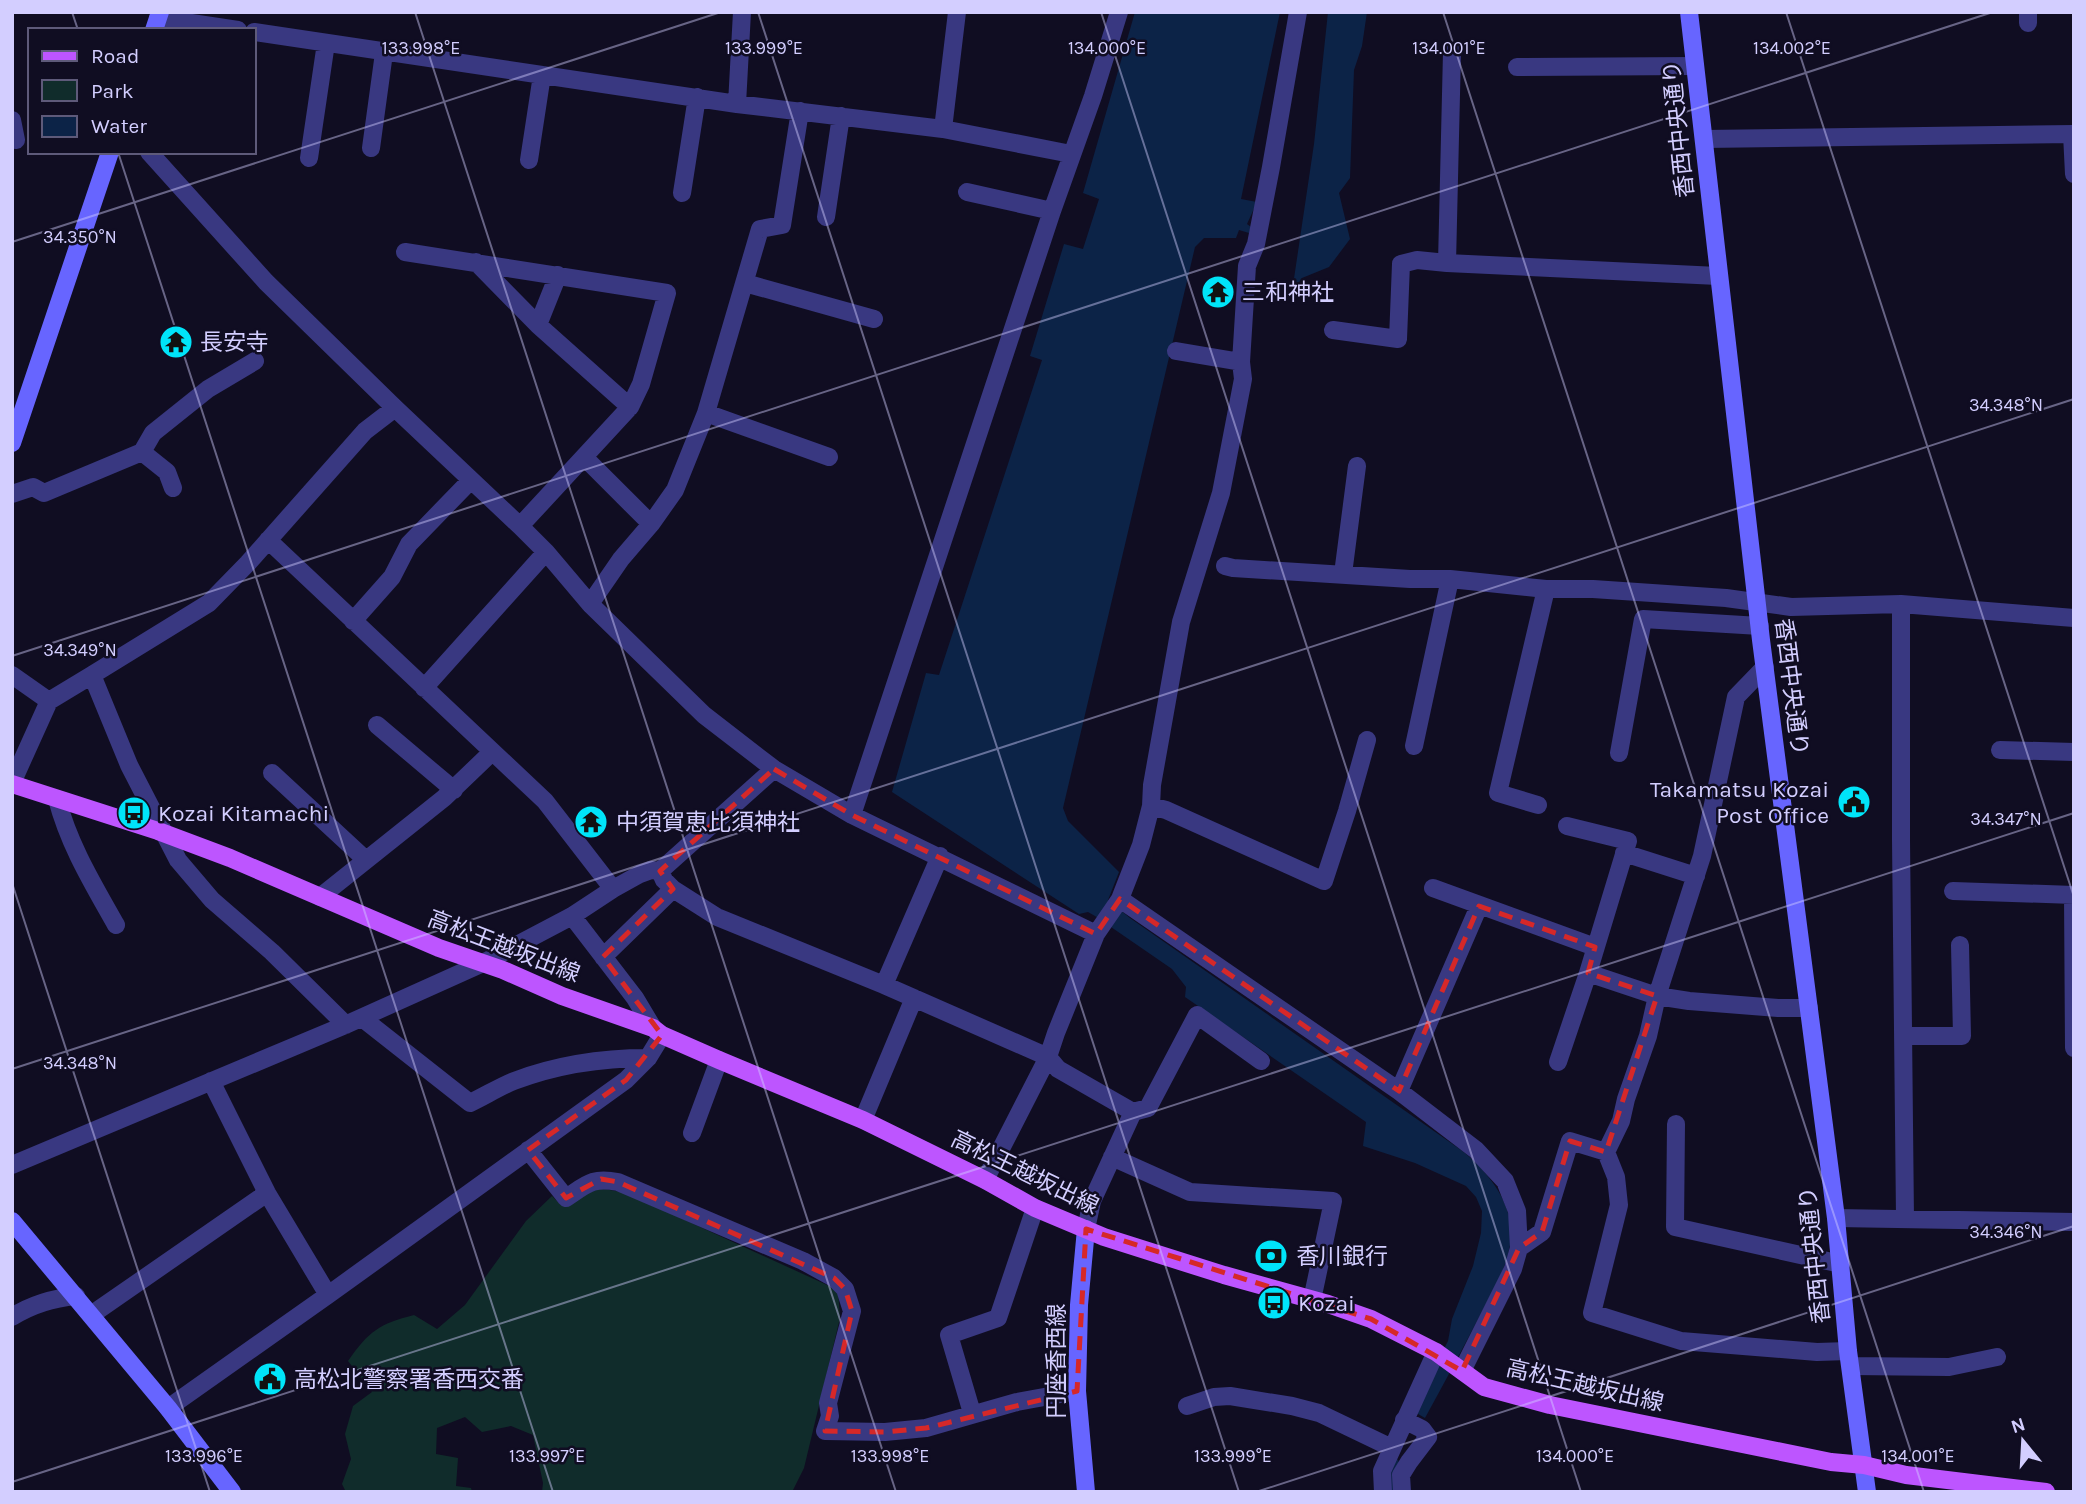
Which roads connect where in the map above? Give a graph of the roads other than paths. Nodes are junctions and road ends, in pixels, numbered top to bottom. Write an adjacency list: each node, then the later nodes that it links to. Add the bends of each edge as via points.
1 (743, 12): 16 (street)
2 (957, 12): 20 (street)
3 (1119, 12): 27 (street)
4 (1298, 12): 46 (street, via 1264,205 1247,266)
5 (1689, 12): 12 (street, 香西中央通り)
6 (158, 20): 7 (street)
7 (222, 28)
8 (256, 32): 9 (street)
9 (326, 43): 11 (street); 28 (street)
10 (1452, 52): 37 (street)
11 (384, 53): 14 (street); 24 (street)
12 (1695, 65): 13 (street); 23 (street, 香西中央通り)
13 (1517, 66)
14 (542, 75): 15 (street); 29 (street)
15 (697, 97): 16 (street); 32 (street)
16 (737, 104): 17 (street)
17 (800, 111): 18 (street); 40 (street, via 782,225 760,229)
18 (841, 116): 20 (street); 34 (street)
19 (12, 120): 22 (street)
20 (943, 129): 27 (street)
21 (2073, 134): 23 (street); 30 (street)
22 (19, 139)
23 (1704, 139): 39 (street, 香西中央通り)
24 (371, 148)
25 (109, 154): 50 (street)
26 (151, 154): 48 (street, via 266,282)
27 (1071, 154): 33 (street)
28 (309, 158)
29 (529, 160)
30 (2074, 173)
31 (967, 191): 33 (street)
32 (682, 193)
33 (1052, 211): 91 (street)
34 (826, 217)
35 (405, 252): 36 (street)
36 (476, 262): 38 (street); 42 (street)
37 (1447, 263): 39 (street); 43 (street, via 1417,260 1401,264 1398,339)
38 (558, 275): 42 (street); 47 (street, via 667,293)
39 (1718, 276): 66 (street, 香西中央通り)
40 (744, 283): 41 (street); 49 (street)
41 (874, 319)
42 (538, 325): 47 (street)
43 (1334, 330)
44 (1176, 351): 46 (street)
45 (256, 361): 51 (street, via 208,389 153,433)
46 (1241, 362): 90 (street, via 1243,379 1221,493 1181,622)
47 (630, 407): 52 (street)
48 (395, 408): 55 (street); 60 (street, via 365,431)
49 (706, 413): 53 (street); 58 (street, via 675,490)
50 (12, 443)
51 (142, 452): 56 (street, via 167,472); 57 (street, via 44,493 33,487)
52 (584, 457): 58 (street); 59 (street)
53 (829, 457)
54 (1357, 466): 63 (street)
55 (471, 480): 59 (street); 70 (street, via 409,544 393,577)
56 (173, 488)
57 (12, 494)
58 (651, 524): 67 (street)
59 (520, 526): 61 (street)
60 (268, 540): 70 (street); 74 (street, via 209,603)
61 (545, 552): 67 (street); 75 (street)
62 (1225, 566): 63 (street)
63 (1343, 574): 64 (street)
64 (1450, 579): 65 (street); 79 (street)
65 (1546, 589): 66 (street); 89 (street, via 1498,793)
66 (1757, 602): 68 (street, via 1791,607); 71 (street, 香西中央通り)
67 (590, 604): 84 (street, via 704,715)
68 (1902, 604): 69 (street); 121 (street)
69 (2074, 618)
70 (353, 621): 75 (street)
71 (1760, 626): 72 (street, 香西中央通り); 83 (street, via 1643,619)
72 (1765, 667): 98 (street, via 1737,696); 118 (street, 香西中央通り)
73 (12, 674): 76 (street)
74 (92, 675): 76 (street); 93 (street, via 129,765)
75 (424, 688): 81 (street)
76 (49, 701): 86 (street)
77 (377, 725): 87 (street)
78 (1367, 740): 90 (street, via 1324,881)
79 (1414, 747)
80 (2000, 750): 82 (street)
81 (492, 751): 87 (street); 100 (street, via 545,801)
82 (2074, 752)
83 (1619, 753)
84 (774, 769): 91 (street); 97 (street)
85 (272, 773): 96 (street)
86 (12, 783): 88 (main road, 高松王越坂出線)
87 (454, 790): 96 (street)
88 (57, 799): 93 (main road, 高松王越坂出線); 108 (street, via 78,858)
89 (1538, 805)
90 (1151, 806): 105 (street)
91 (852, 815): 95 (street)
92 (1567, 826): 94 (street, via 1628,841)
93 (166, 834): 104 (main road, 高松王越坂出線); 119 (street, via 177,860 212,900)
94 (1624, 853): 98 (street); 111 (street)
95 (940, 856): 109 (street); 115 (street)
96 (366, 860): 104 (street)
97 (660, 871): 100 (street, via 651,870); 101 (street)
98 (1696, 876): 116 (street)
99 (1433, 888): 106 (street)
100 (613, 889): 107 (street)
101 (673, 889): 112 (street); 115 (street, via 717,917)
102 (1953, 891): 103 (street)
103 (2073, 895): 122 (street)
104 (320, 897): 113 (main road, 高松王越坂出線)
105 (1119, 901): 109 (street); 129 (street)
106 (1479, 906): 111 (street); 129 (street)
107 (572, 916): 112 (street); 113 (street)
108 (116, 925)
109 (1099, 929): 123 (street)
110 (1960, 945): 121 (street, via 1962,1036)
111 (1595, 947): 114 (street)
112 (603, 957): 120 (street)
113 (483, 963): 119 (street); 120 (main road, 高松王越坂出線)
114 (1588, 973): 116 (street); 127 (street)
115 (884, 985): 117 (street)
116 (1657, 996): 118 (street); 135 (street, via 1648,1036)
117 (914, 998): 123 (street); 131 (street)
118 (1809, 1008): 141 (street, 香西中央通り)
119 (354, 1021): 124 (street, via 470,1103 514,1081 562,1067); 128 (street)
120 (657, 1032): 124 (street); 125 (main road, 高松王越坂出線)
121 (1904, 1037): 142 (street)
122 (2074, 1048)
123 (1048, 1057): 130 (street, via 1058,1069); 138 (street)
124 (648, 1058): 134 (street, via 626,1080)
125 (719, 1060): 131 (main road, 高松王越坂出線); 133 (street)
126 (1261, 1061): 130 (street, via 1197,1015 1148,1108)
127 (1558, 1062)
128 (211, 1081): 137 (street); 139 (street)
129 (1399, 1091): 146 (street, via 1476,1150 1505,1181 1517,1211)
130 (1133, 1112): 136 (street)
131 (863, 1120): 138 (main road, 高松王越坂出線)
132 (1676, 1124): 147 (street, via 1675,1227)
133 (692, 1133)
134 (528, 1150): 149 (street); 160 (street, via 566,1198 588,1183 601,1179 618,1182 834,1278 845,1289 852,1311 825,1431 926,1428)
135 (1606, 1152): 146 (street, via 1570,1141 1542,1232); 155 (street, via 1616,1177 1619,1205 1592,1313 1681,1341 1817,1352)
136 (1112, 1157): 145 (street, via 1092,1201); 150 (street, via 1190,1192 1333,1200)
137 (12, 1165)
138 (985, 1180): 140 (main road, 高松王越坂出線)
139 (267, 1193): 149 (street); 151 (street)
140 (1035, 1208): 145 (main road, 高松王越坂出線); 160 (street, via 998,1318 949,1335)
141 (1836, 1217): 142 (street); 147 (street, 香西中央通り)
142 (1905, 1218): 144 (street)
143 (12, 1221): 148 (street)
144 (2074, 1222)
145 (1086, 1229): 150 (main road, 高松王越坂出線); 157 (street, 円座香西線)
146 (1518, 1248): 156 (street, via 1513,1269)
147 (1841, 1264): 155 (street, 香西中央通り)
148 (76, 1296): 151 (street); 152 (street)
149 (328, 1296): 159 (street)
150 (1312, 1300): 153 (main road, 高松王越坂出線, via 1371,1320)
151 (91, 1315): 159 (street)
152 (12, 1317)
153 (1436, 1352): 156 (main road, 高松王越坂出線); 161 (street)
154 (1997, 1357): 155 (street, via 1949,1367)
155 (1849, 1359): 163 (street, 香西中央通り)
156 (1462, 1371): 163 (main road, 高松王越坂出線, via 1484,1387 1550,1405)
157 (1077, 1391): 160 (street); 167 (street, 円座香西線)
158 (1187, 1406): 162 (street, via 1230,1396 1292,1406 1319,1413)
159 (168, 1408): 166 (street)
160 (972, 1413)
161 (1404, 1420): 162 (street); 164 (street, via 1428,1437 1409,1461)
162 (1392, 1448): 165 (street, via 1382,1472)
163 (1864, 1465): 168 (street, 香西中央通り); 169 (main road, 高松王越坂出線, via 1906,1475)
164 (1401, 1483): 165 (street)
165 (1382, 1488)
166 (232, 1492)
167 (1086, 1492)
168 (1867, 1492)
169 (2046, 1492)

